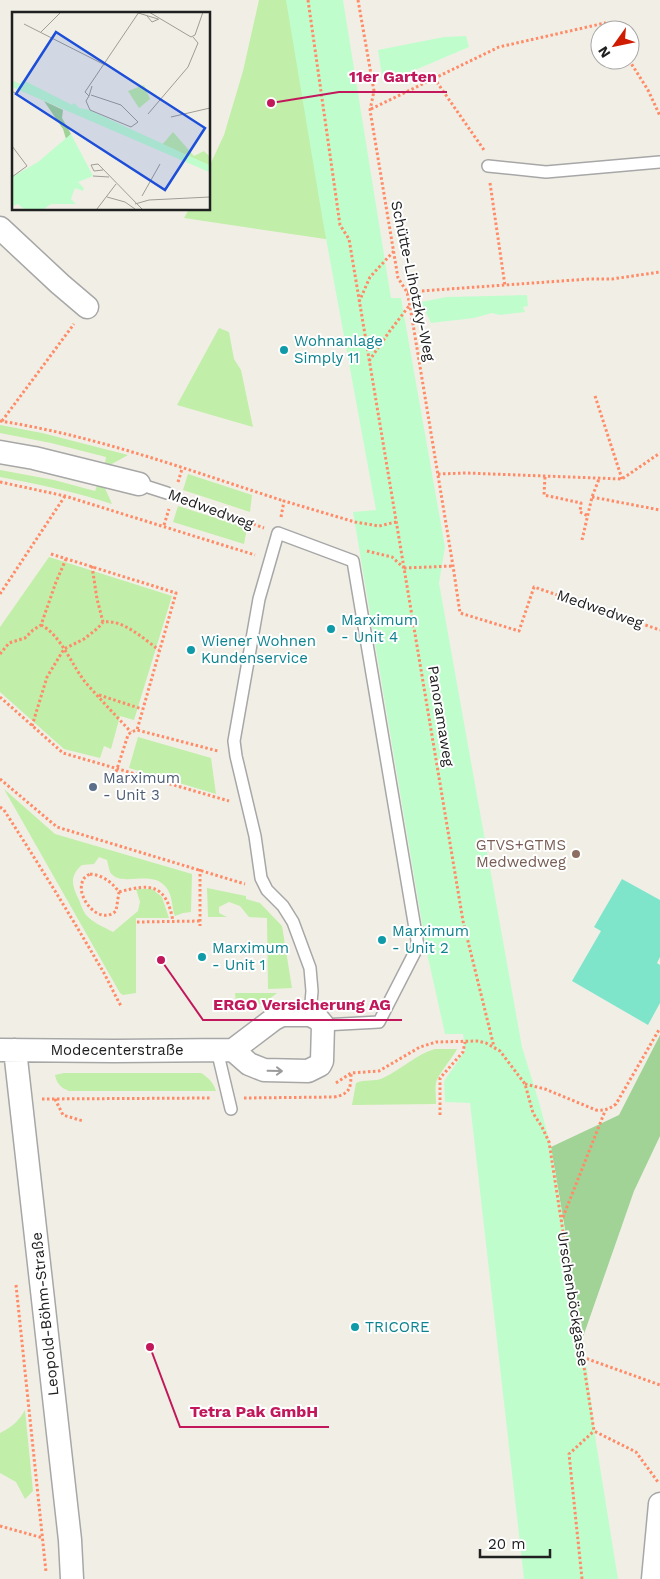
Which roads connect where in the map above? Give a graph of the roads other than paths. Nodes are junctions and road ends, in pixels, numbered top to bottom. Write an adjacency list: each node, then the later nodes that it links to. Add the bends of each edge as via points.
1 (660, 162): 2 (lane, via 546,172)
2 (488, 166)
3 (0, 228): 4 (street)
4 (86, 307)
5 (0, 452): 6 (street, Medwedweg)
6 (139, 484): 7 (lane, Medwedweg)
7 (167, 492)
8 (317, 1020): 8 (lane, via 379,1022 418,946 353,560 278,533 259,599 234,741 261,878 293,922 310,968); 10 (street, via 282,1015); 10 (street, one-way to 8, via 264,1070 308,1071 322,1061)
9 (7, 1050): 10 (street, Modecenterstraße); 13 (street, Leopold-Böhm-Straße, via 20,1099)
10 (225, 1050): 11 (lane)
11 (230, 1103)
12 (660, 1504): 14 (street)
13 (72, 1579)
14 (652, 1579)

